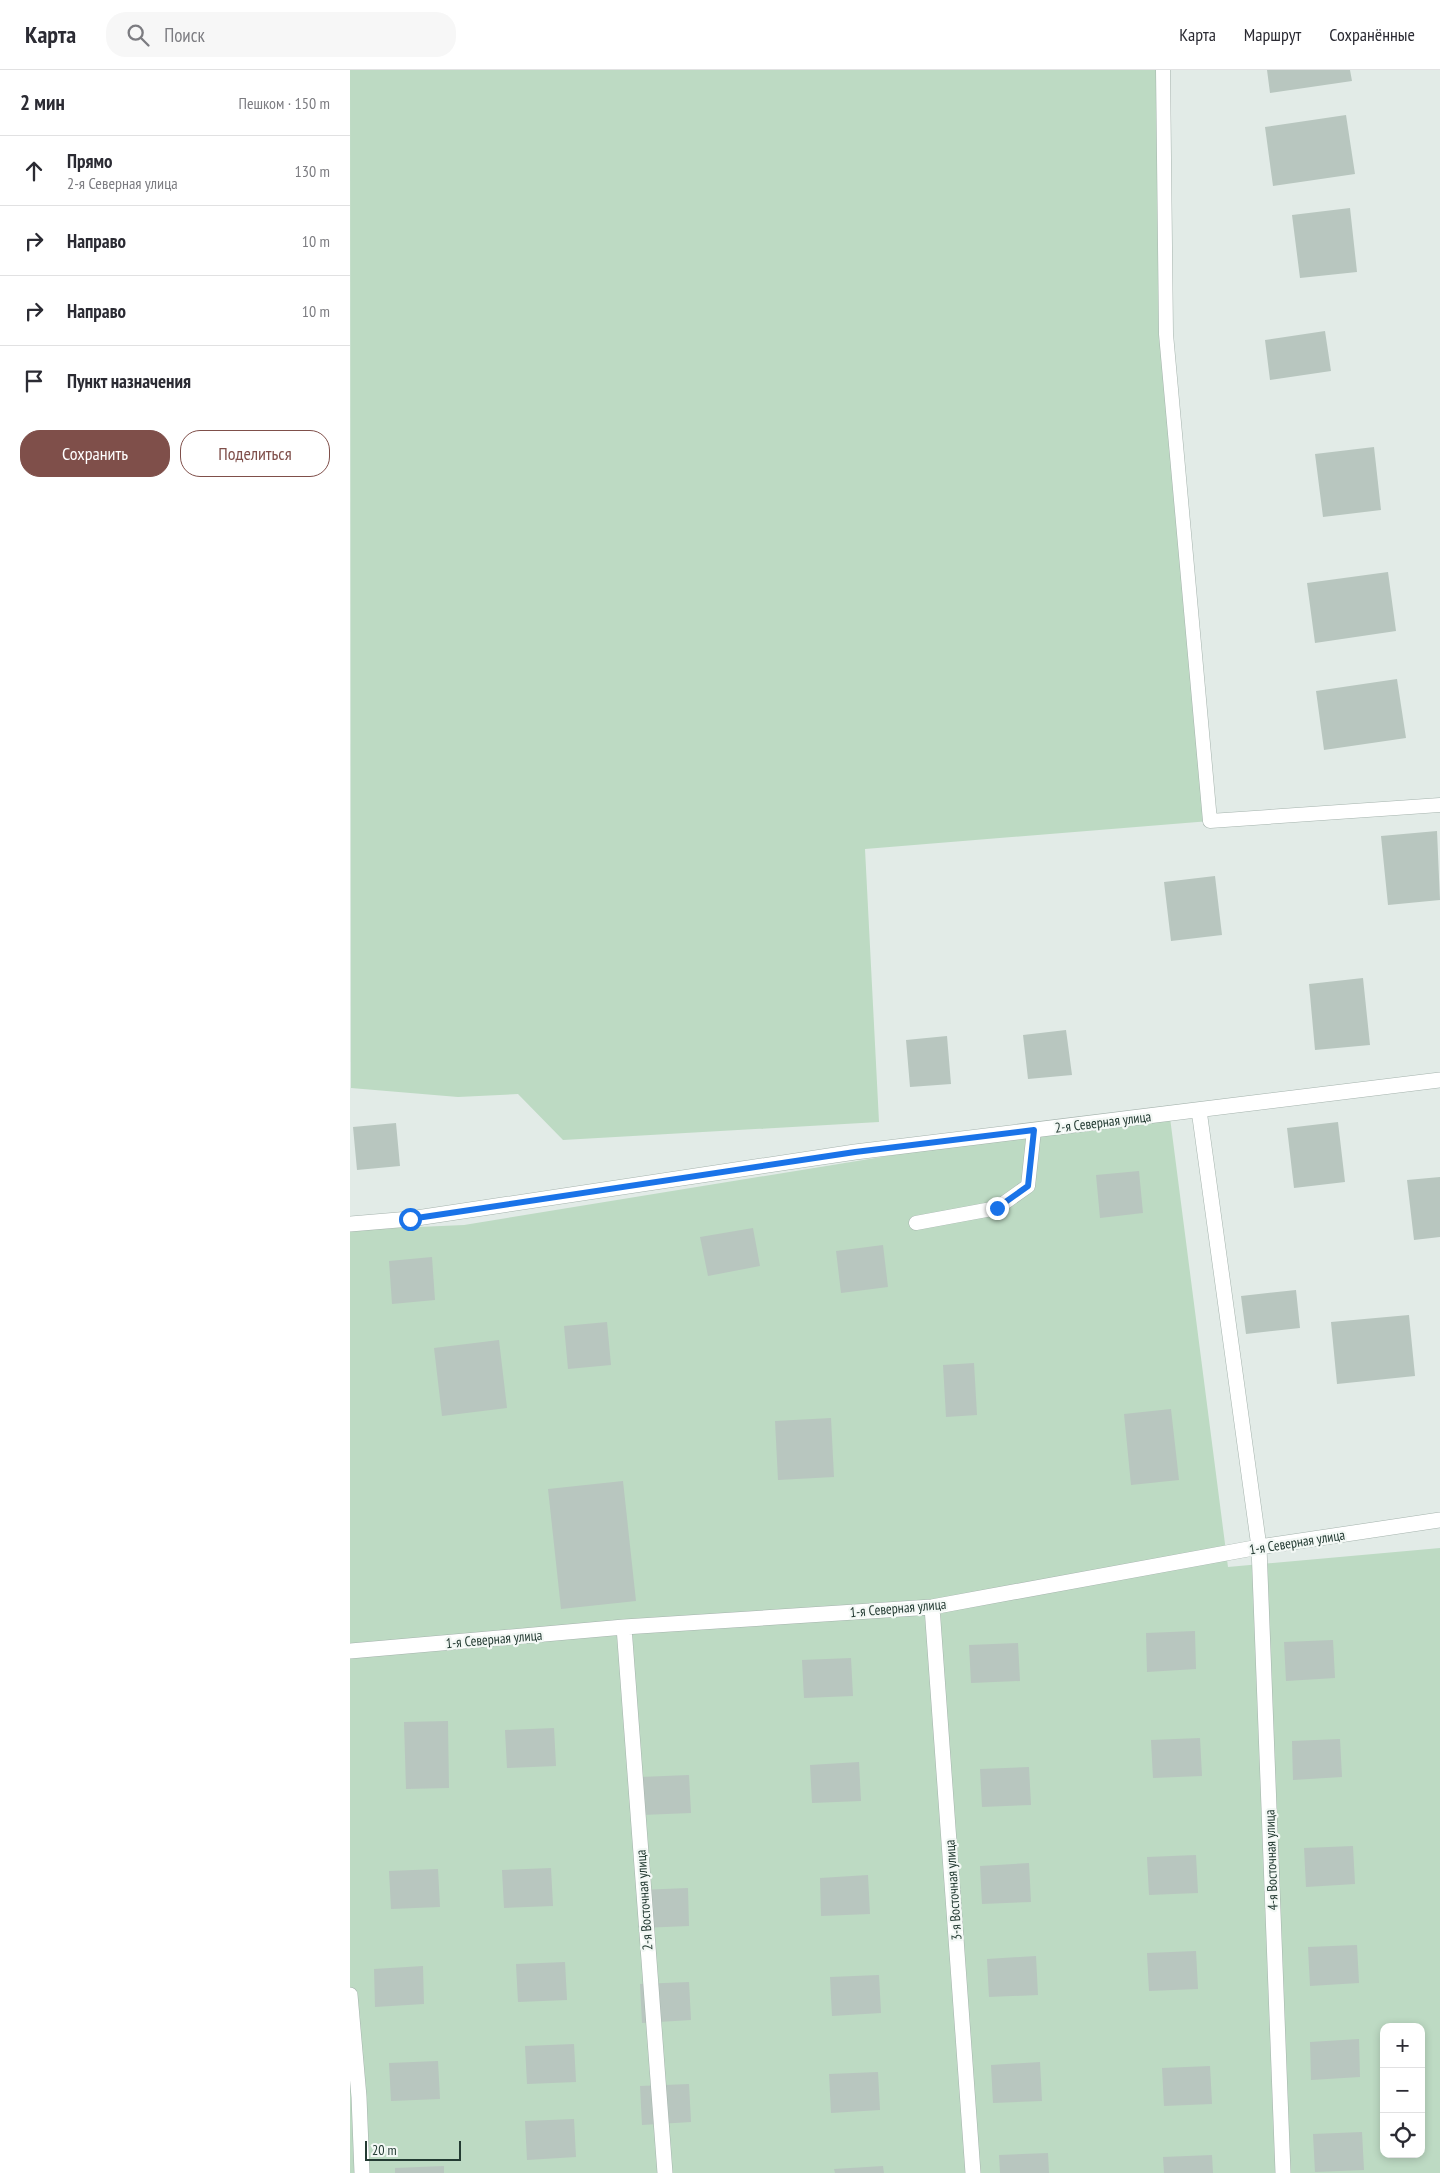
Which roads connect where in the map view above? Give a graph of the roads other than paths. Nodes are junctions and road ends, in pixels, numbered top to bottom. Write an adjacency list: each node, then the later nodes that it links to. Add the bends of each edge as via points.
1 (1163, 70): 2 (lane, via 1166,334 1210,821)
2 (1440, 805)
3 (1440, 1080): 4 (street, 2-я Северная улица)
4 (1199, 1110): 5 (street, 2-я Северная улица); 9 (street, 4-я Восточная улица)
5 (1034, 1130): 6 (lane, via 1028,1186 997,1208); 7 (street, 2-я Северная улица, via 836,1155 410,1219)
6 (916, 1223)
7 (350, 1224)
8 (1440, 1520): 9 (street, 1-я Северная улица)
9 (1259, 1548): 10 (street, 1-я Северная улица); 18 (street, 4-я Восточная улица)
10 (932, 1607): 11 (street, 1-я Северная улица); 17 (street, 3-я Восточная улица)
11 (624, 1627): 12 (street, 1-я Северная улица); 16 (street, 2-я Восточная улица)
12 (350, 1651)
13 (350, 1995): 14 (street)
14 (354, 2098): 15 (street)
15 (362, 2173)
16 (665, 2173)
17 (974, 2173)
18 (1283, 2173)

